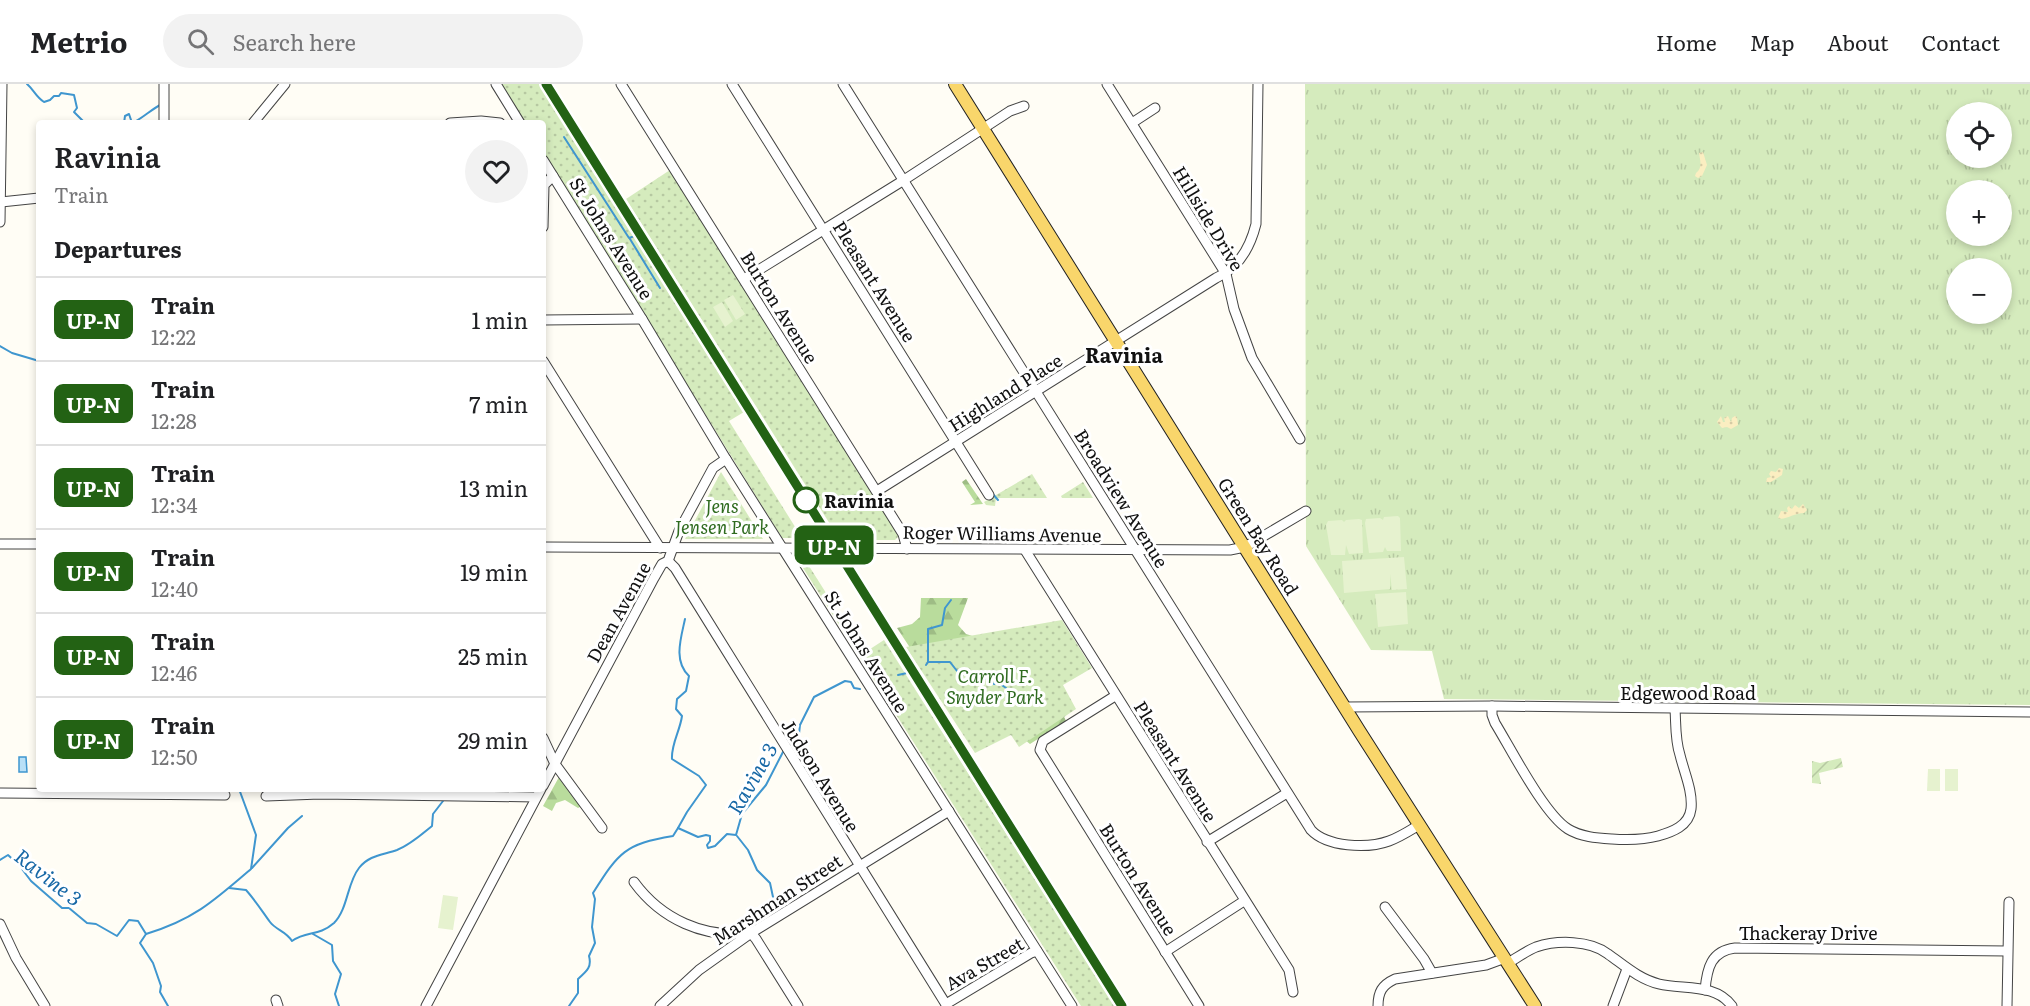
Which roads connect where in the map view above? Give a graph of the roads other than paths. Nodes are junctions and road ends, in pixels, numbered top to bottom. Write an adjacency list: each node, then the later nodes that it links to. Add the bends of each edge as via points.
1 (2, 84): 16 (street)
2 (164, 84): 13 (street)
3 (285, 84): 14 (street)
4 (496, 84): 15 (street)
5 (621, 84): 28 (street, Burton Avenue)
6 (732, 84): 26 (street, Pleasant Avenue)
7 (843, 84): 21 (street, Broadview Avenue)
8 (955, 84): 18 (main road, Green Bay Road)
9 (1107, 84): 17 (street, Hillside Drive)
10 (1258, 84): 27 (street, Highland Place, via 1256,224 1245,253)
11 (1024, 105): 18 (street)
12 (1155, 108): 17 (street)
13 (164, 120)
14 (255, 120)
15 (518, 120)
16 (1, 123): 24 (street)
17 (1132, 123): 27 (street, Hillside Drive)
18 (983, 130): 21 (street); 31 (main road, Green Bay Road)
19 (546, 165): 20 (street, St Johns Avenue)
20 (553, 176): 22 (street); 29 (street, St Johns Avenue)
21 (904, 180): 26 (street); 33 (street, Broadview Avenue)
22 (546, 183)
23 (36, 198): 24 (street)
24 (0, 202): 25 (street)
25 (0, 222)
26 (823, 229): 28 (street); 35 (street, Pleasant Avenue)
27 (1226, 274): 31 (street, Highland Place); 34 (street, Hillside Drive, via 1252,358)
28 (744, 279): 37 (street, Burton Avenue)
29 (642, 318): 30 (street); 36 (street, St Johns Avenue)
30 (546, 320)
31 (1117, 342): 33 (street, Highland Place); 43 (main road, Green Bay Road)
32 (546, 366): 44 (street)
33 (1036, 392): 35 (street, Highland Place); 49 (street, Broadview Avenue)
34 (1300, 439)
35 (956, 442): 37 (street, Highland Place); 38 (street, Pleasant Avenue)
36 (726, 459): 45 (street, Dean Avenue, via 713,468); 46 (street, St Johns Avenue)
37 (877, 491): 47 (street, Burton Avenue, via 903,534)
38 (989, 495)
39 (1306, 511): 43 (street, Roger Williams Avenue)
40 (0, 544): 41 (street)
41 (36, 544)
42 (546, 547): 44 (street, Roger Williams Avenue)
43 (1245, 547): 49 (street, Roger Williams Avenue); 52 (main road, Green Bay Road)
44 (660, 548): 45 (street, Roger Williams Avenue)
45 (673, 548): 46 (street, Roger Williams Avenue); 50 (street, Dean Avenue)
46 (782, 549): 47 (street, Roger Williams Avenue); 65 (street, St Johns Avenue)
47 (906, 549): 48 (street, Roger Williams Avenue)
48 (1024, 550): 49 (street, Roger Williams Avenue); 51 (street, Pleasant Avenue)
49 (1135, 551): 62 (street, Broadview Avenue)
50 (668, 561): 57 (street, Dean Avenue, via 654,578); 69 (street, Judson Avenue)
51 (1115, 696): 68 (street, Pleasant Avenue); 78 (street, Burton Avenue, via 1042,742 1040,750)
52 (1345, 706): 53 (street, Edgewood Road); 66 (main road, Green Bay Road)
53 (1492, 706): 54 (street, Edgewood Road); 54 (street, via 1492,718 1558,821 1580,835 1615,839 1646,838 1673,831 1682,826 1690,813)
54 (1675, 709): 55 (street, Edgewood Road)
55 (2030, 712)
56 (546, 744): 57 (street)
57 (555, 764): 58 (street, Dean Avenue); 67 (street)
58 (546, 780)
59 (320, 792): 64 (street)
60 (539, 792): 86 (street, Dean Avenue)
61 (0, 793): 63 (street)
62 (1287, 793): 66 (street, Broadview Avenue, via 1311,830 1331,843 1381,843); 68 (street)
63 (225, 795)
64 (266, 796)
65 (949, 811): 69 (street, Marshman Street); 76 (street, St Johns Avenue)
66 (1419, 825): 79 (main road, Green Bay Road)
67 (602, 828)
68 (1208, 842): 71 (street, Pleasant Avenue)
69 (859, 867): 75 (street, Marshman Street); 84 (street, Judson Avenue)
70 (634, 882): 75 (street, via 676,921 724,934)
71 (1244, 901): 78 (street); 83 (street, Pleasant Avenue, via 1289,970)
72 (2009, 903): 77 (street)
73 (1385, 907): 81 (street)
74 (0, 924): 85 (street)
75 (751, 933): 87 (street, Marshman Street, via 699,970); 88 (street)
76 (1037, 951): 84 (street, Ava Street); 89 (street, St Johns Avenue)
77 (2007, 951): 82 (street, Thackeray Drive, via 1726,949 1712,960); 95 (street)
78 (1165, 952): 90 (street, Burton Avenue)
79 (1506, 961): 80 (street, via 1539,946 1581,944 1606,952); 81 (street); 92 (main road, Green Bay Road)
80 (1627, 969): 82 (street, via 1658,984); 93 (street)
81 (1431, 974): 91 (street, via 1388,982 1380,991)
82 (1705, 990): 94 (street, via 1724,997)
83 (1293, 992)
84 (947, 1005)
85 (45, 1006)
86 (426, 1006)
87 (660, 1006)
88 (798, 1006)
89 (1072, 1006)
90 (1199, 1006)
91 (1378, 1006)
92 (1535, 1006)
93 (1613, 1006)
94 (1732, 1006)
95 (2007, 1006)

